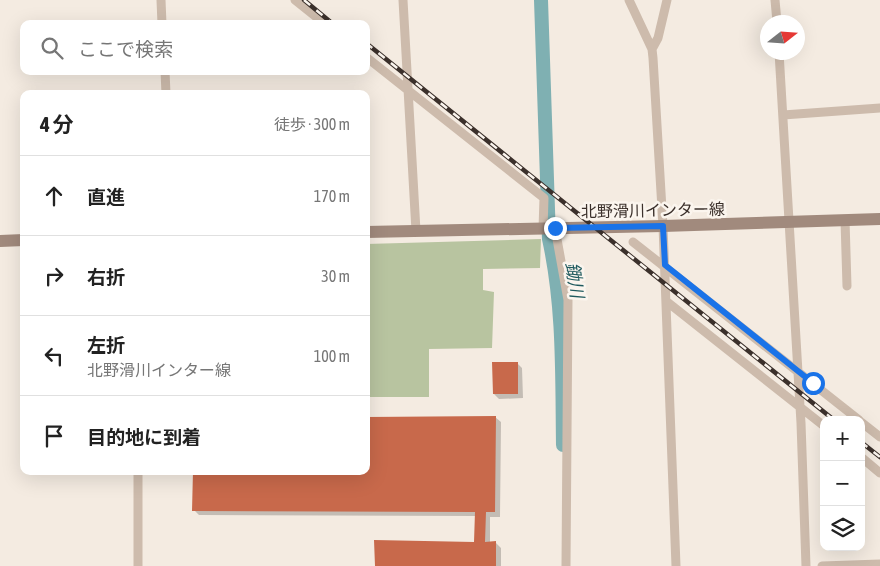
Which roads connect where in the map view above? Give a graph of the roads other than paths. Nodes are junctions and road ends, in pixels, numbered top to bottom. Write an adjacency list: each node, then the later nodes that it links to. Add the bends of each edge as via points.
1 (161, 0): 8 (street)
2 (296, 0): 9 (street)
3 (403, 0): 15 (street)
4 (629, 0): 10 (street)
5 (667, 0): 10 (street, via 658,38)
6 (775, 0): 7 (street)
7 (776, 15)
8 (162, 20)
9 (320, 20)
10 (652, 49): 21 (street)
11 (370, 59): 15 (street)
12 (780, 60): 17 (street)
13 (165, 75): 14 (street)
14 (166, 90)
15 (409, 90): 22 (street, via 544,198); 23 (street)
16 (880, 108): 17 (street)
17 (783, 115): 20 (street)
18 (880, 219): 19 (main road, 北野滑川インター線)
19 (846, 220): 20 (main road, 北野滑川インター線); 29 (street)
20 (788, 222): 21 (main road, 北野滑川インター線); 31 (street)
21 (663, 226): 22 (main road, 北野滑川インター線); 28 (street)
22 (549, 228): 23 (main road, 北野滑川インター線); 42 (street, via 568,300)
23 (416, 231): 24 (main road, 北野滑川インター線)
24 (370, 232)
25 (20, 240): 26 (main road)
26 (0, 241)
27 (633, 242): 28 (street)
28 (665, 265): 30 (street); 31 (street)
29 (847, 286)
30 (666, 301): 32 (street); 43 (street)
31 (797, 370): 32 (street); 33 (street)
32 (800, 407): 34 (street); 44 (street)
33 (854, 416)
34 (820, 423)
35 (865, 425): 36 (street)
36 (880, 437)
37 (865, 461): 38 (street)
38 (880, 473)
39 (138, 475): 41 (street)
40 (880, 564): 45 (street)
41 (138, 566)
42 (566, 566)
43 (676, 566)
44 (806, 566)
45 (822, 566)

